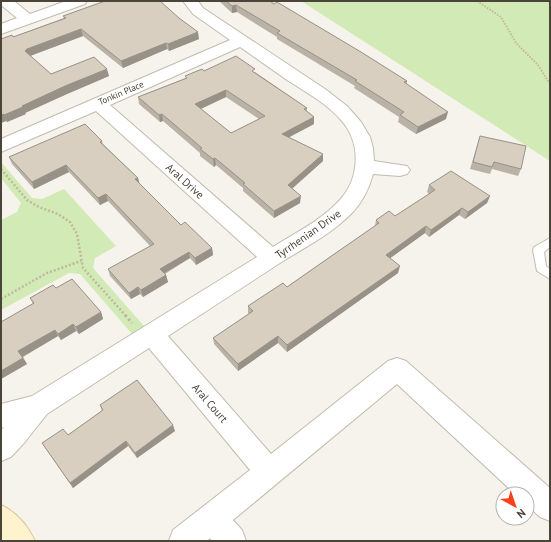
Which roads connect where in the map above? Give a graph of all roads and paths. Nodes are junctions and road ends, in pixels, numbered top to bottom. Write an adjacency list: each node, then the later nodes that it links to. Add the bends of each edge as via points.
1 (5, 1): 5 (street)
2 (80, 1): 5 (street)
3 (190, 1): 7 (street, Tyrrhenian Drive, via 198,11)
4 (477, 1): 8 (path, via 503,20 516,43 540,68)
5 (28, 20): 6 (street)
6 (1, 29)
7 (241, 41): 9 (street, Tonkin Place); 11 (street, Tyrrhenian Drive, via 327,99 348,117 361,136 366,154)
8 (550, 84)
9 (98, 103): 10 (street, Tonkin Place); 15 (street, Aral Drive)
10 (1, 146)
11 (366, 167): 13 (street); 15 (street, Tyrrhenian Drive, via 359,188 342,210)
12 (1, 169): 16 (path, via 28,200 61,215 74,228 79,237)
13 (400, 170)
14 (550, 242): 17 (lane, via 538,250 541,268)
15 (272, 258): 19 (street, Tyrrhenian Drive)
16 (81, 261): 18 (path, via 48,272); 19 (path, via 83,268)
17 (550, 275)
18 (1, 299)
19 (142, 330): 20 (street, Tyrrhenian Drive); 23 (street, Aral Court)
20 (38, 406): 21 (street, Tyrrhenian Drive); 22 (street, Tyrrhenian Drive)
21 (1, 416)
22 (1, 448)
23 (269, 472): 24 (street, via 397,369); 25 (street)
24 (550, 507)
25 (213, 518): 28 (street); 29 (street)
26 (1, 520): 27 (street)
27 (20, 541)
28 (184, 541)
29 (231, 541)

